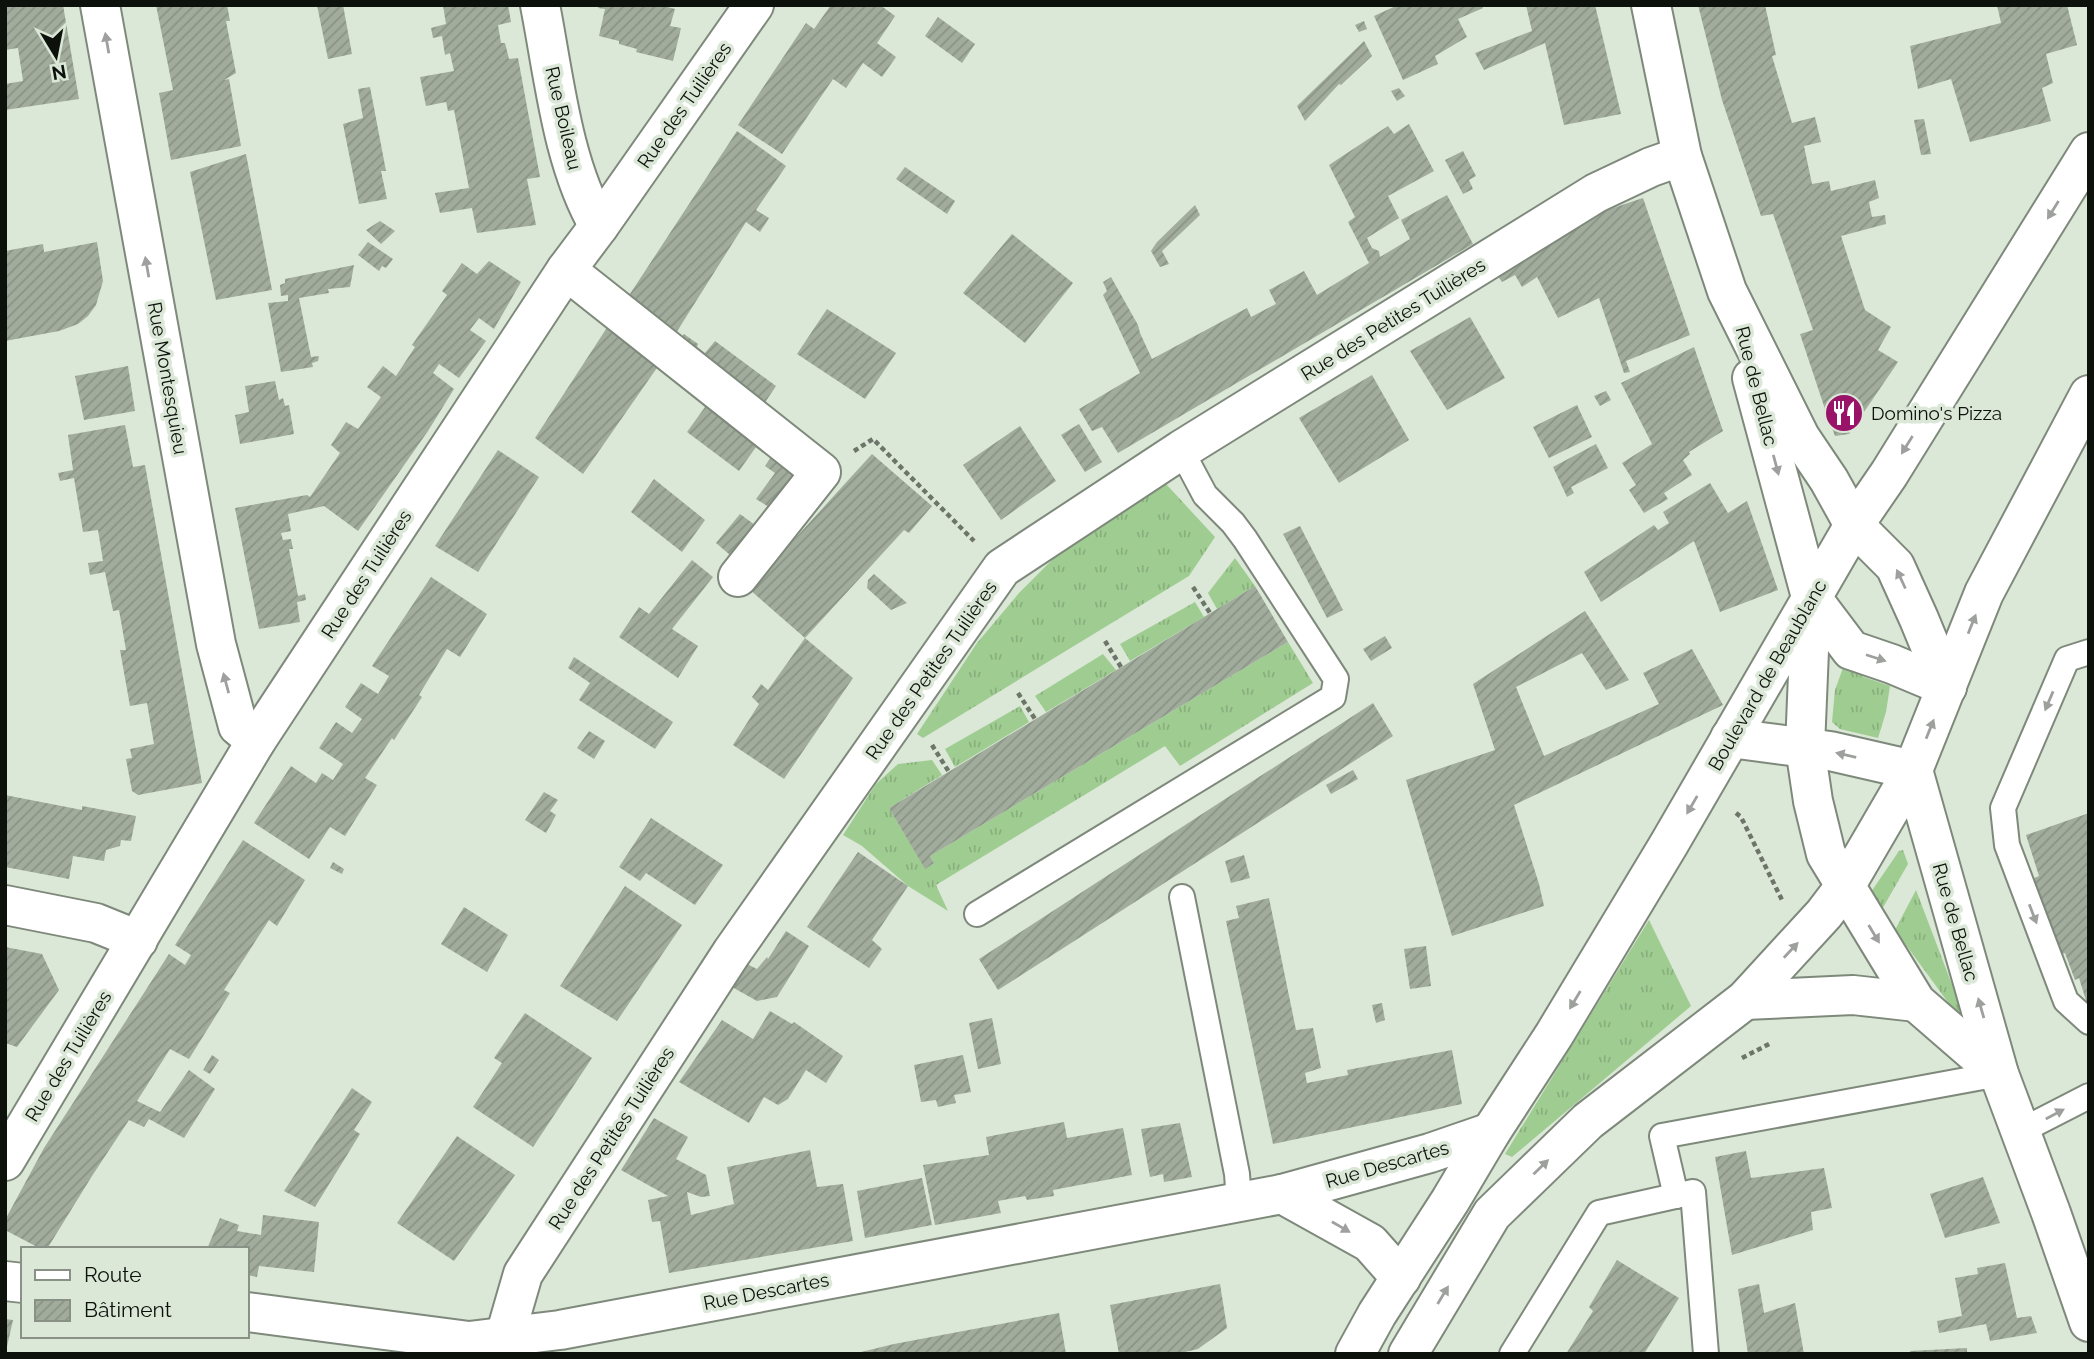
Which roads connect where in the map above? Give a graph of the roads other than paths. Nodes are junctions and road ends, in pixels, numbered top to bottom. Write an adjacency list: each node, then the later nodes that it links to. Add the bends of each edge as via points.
1 (100, 5): 18 (street, Rue Montesquieu, one-way to 1, via 238,726 216,644)
2 (540, 5): 7 (street, Rue Boileau, via 568,148)
3 (754, 5): 7 (street, Rue des Tuilières)
4 (1651, 5): 6 (street)
5 (2089, 152): 12 (street, Boulevard de Beaublanc, one-way to 12)
6 (1682, 156): 9 (street); 11 (street, Rue des Petites Tuilières, via 1596,193)
7 (599, 226): 8 (street, Rue des Tuilières)
8 (566, 270): 13 (street, via 821,472); 18 (street, Rue des Tuilières)
9 (1739, 318): 12 (street, Rue de Bellac, via 1800,437); 14 (street, Rue de Bellac, one-way to 14)
10 (2089, 395): 16 (street, one-way to 10, via 1984,593)
11 (1181, 450): 24 (lane, via 1205,495 1245,539 1336,679 1333,697); 40 (street, Rue des Petites Tuilières, via 1002,568 732,952 523,1274)
12 (1854, 525): 14 (street, Boulevard de Beaublanc); 16 (street, Rue de Bellac, one-way to 12, via 1895,566)
13 (738, 577)
14 (1811, 597): 16 (street, one-way to 16, via 1851,650); 17 (street, Boulevard de Beaublanc); 19 (street)
15 (2089, 652): 28 (lane, one-way to 28, via 2067,659 2003,808 2007,845 2066,1001)
16 (1947, 687): 20 (street, one-way to 16)
17 (1730, 738): 19 (street); 31 (street, Boulevard de Beaublanc, one-way to 31, via 1554,1035)
18 (256, 741): 25 (street, Rue des Tuilières)
19 (1805, 747): 20 (street, one-way to 19); 21 (street, via 1826,854)
20 (1913, 770): 21 (street); 29 (street, Rue de Bellac, one-way to 20)
21 (1846, 886): 26 (street, one-way to 21); 27 (street, one-way to 27)
22 (1182, 897): 36 (lane)
23 (5, 905): 25 (street, via 96,923)
24 (977, 914)
25 (138, 940): 33 (street, Rue des Tuilières)
26 (1745, 1000): 27 (street, via 1853,995); 42 (street, one-way to 26, via 1492,1214 1588,1121)
27 (1916, 1002): 29 (street)
28 (2089, 1022)
29 (1999, 1074): 32 (street, Rue de Bellac); 35 (lane, via 1662,1136)
30 (2089, 1096): 32 (lane, one-way to 30)
31 (1491, 1132): 34 (street, Rue Descartes); 37 (street, Boulevard de Beaublanc)
32 (2021, 1132): 39 (street, Rue de Bellac)
33 (5, 1161)
34 (1282, 1194): 36 (street, Rue Descartes); 37 (street, Rue Descartes, one-way to 37, via 1370,1244)
35 (1675, 1196): 43 (lane, via 1599,1213); 44 (lane, via 1693,1192)
36 (1239, 1202): 40 (street, Rue Descartes, via 560,1330)
37 (1401, 1278): 41 (street, Boulevard de Beaublanc)
38 (248, 1312): 40 (street, Rue Descartes)
39 (2089, 1322)
40 (505, 1345)
41 (1355, 1354)
42 (1408, 1354)
43 (1512, 1354)
44 (1706, 1354)

